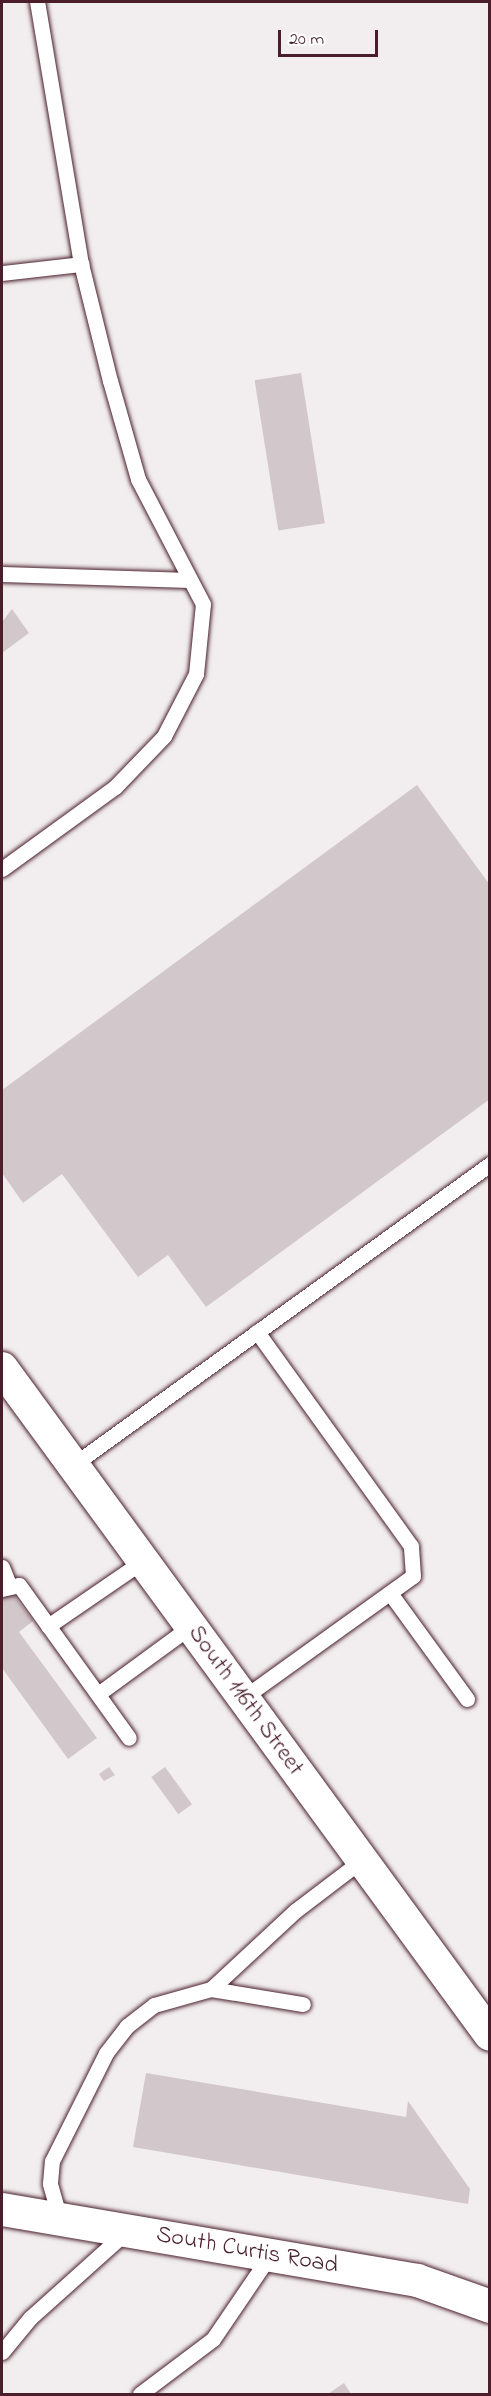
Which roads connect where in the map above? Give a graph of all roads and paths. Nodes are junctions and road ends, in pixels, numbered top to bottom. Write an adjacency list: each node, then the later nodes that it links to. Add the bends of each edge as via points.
1 (37, 2): 2 (lane)
2 (81, 264): 3 (lane); 5 (lane, via 138,479)
3 (2, 273)
4 (2, 574): 5 (lane)
5 (190, 580): 6 (lane, via 203,604 196,674 164,736 115,786)
6 (2, 869)
7 (489, 1164): 8 (lane)
8 (257, 1332): 10 (lane); 14 (lane, via 411,1546 413,1576)
9 (2, 1368): 10 (street, South 116th Street)
10 (73, 1465): 11 (street, South 116th Street)
11 (143, 1561): 15 (lane); 16 (street, South 116th Street)
12 (2, 1567): 13 (lane)
13 (5, 1587): 15 (lane, via 19,1585)
14 (390, 1593): 18 (lane); 19 (lane)
15 (48, 1626): 17 (lane)
16 (191, 1626): 17 (lane); 18 (street, South 116th Street)
17 (98, 1695): 20 (lane)
18 (243, 1698): 21 (street, South 116th Street)
19 (467, 1699)
20 (129, 1738)
21 (362, 1860): 22 (lane, via 295,1911); 24 (street, South 116th Street)
22 (211, 1989): 23 (lane); 26 (lane, via 154,2005 106,2053 52,2161 50,2183)
23 (303, 2004)
24 (484, 2016)
25 (2, 2209): 26 (street, South Curtis Road)
26 (60, 2219): 27 (street, South Curtis Road)
27 (128, 2230): 28 (street, South Curtis Road); 30 (lane, via 30,2318)
28 (270, 2255): 29 (street, South Curtis Road, via 417,2280); 31 (lane, via 213,2339)
29 (489, 2306)
30 (2, 2352)
31 (140, 2394)

